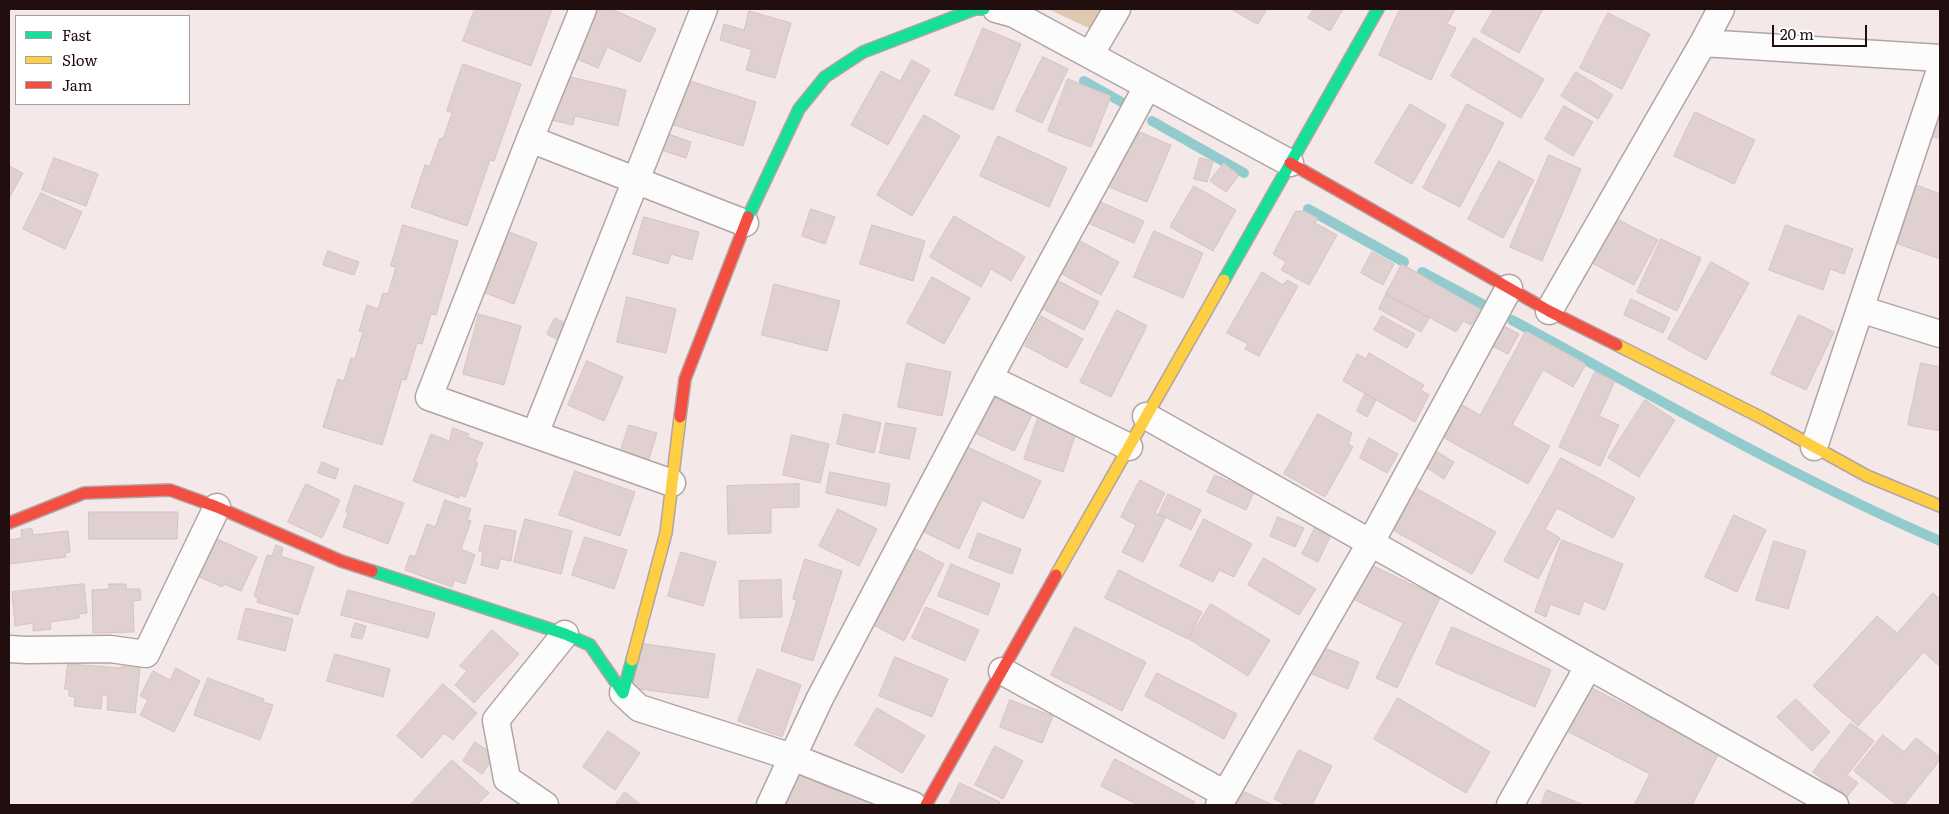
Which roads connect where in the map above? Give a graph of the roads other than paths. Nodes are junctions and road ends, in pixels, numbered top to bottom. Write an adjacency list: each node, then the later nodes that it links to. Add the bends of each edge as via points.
1 (582, 9): 13 (street)
2 (704, 9): 15 (street)
3 (984, 9): 16 (street, via 975,9 863,52 825,77 799,109)
4 (996, 9): 9 (street, via 1014,14)
5 (1117, 9): 9 (street)
6 (1378, 9): 14 (street)
7 (1721, 9): 8 (street)
8 (1703, 43): 10 (street); 19 (street)
9 (1090, 56): 12 (street)
10 (1940, 58)
11 (1940, 70): 18 (street)
12 (1148, 87): 14 (street); 21 (street)
13 (530, 139): 15 (street); 23 (street, via 429,397)
14 (1290, 163): 17 (street); 22 (street)
15 (636, 181): 16 (street); 23 (street)
16 (746, 223): 26 (street, via 685,379)
17 (1509, 288): 19 (street); 30 (street)
18 (1860, 309): 20 (street); 24 (street)
19 (1549, 311): 24 (street)
20 (1940, 334)
21 (989, 378): 25 (street); 36 (street)
22 (1146, 416): 25 (street); 30 (street)
23 (535, 434): 26 (street)
24 (1814, 447): 27 (street, via 1867,476)
25 (1128, 448): 34 (street)
26 (672, 483): 35 (street, via 666,532)
27 (1940, 506)
28 (217, 507): 29 (street, via 170,490 84,493); 31 (street, via 341,560); 32 (street, via 146,654 110,649)
29 (9, 523)
30 (1371, 542): 33 (street); 37 (street)
31 (565, 634): 35 (street, via 590,644); 38 (street, via 496,720 507,779)
32 (9, 649)
33 (1588, 667): 42 (street); 43 (street)
34 (1002, 672): 37 (street); 41 (street)
35 (623, 693): 36 (street, via 639,708)
36 (792, 756): 39 (street); 40 (street)
37 (1222, 800)
38 (545, 805)
39 (770, 805)
40 (913, 805)
41 (926, 805)
42 (1510, 805)
43 (1835, 805)

